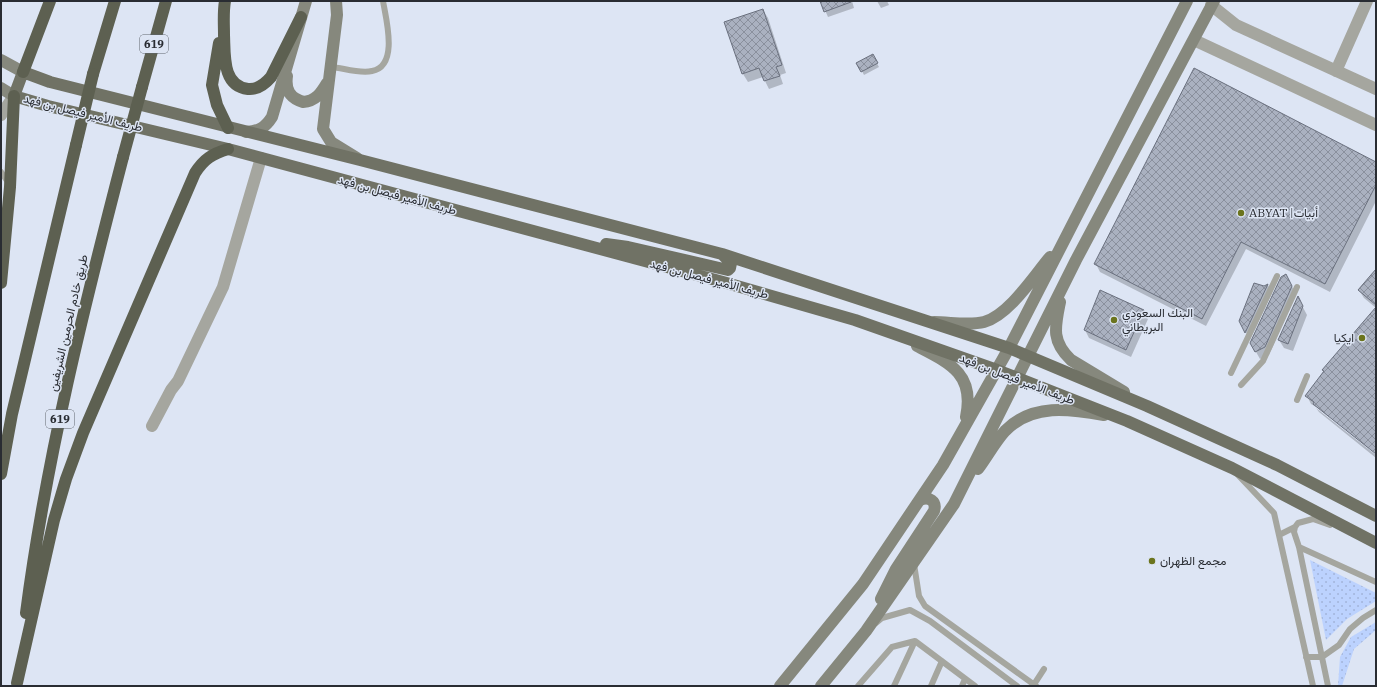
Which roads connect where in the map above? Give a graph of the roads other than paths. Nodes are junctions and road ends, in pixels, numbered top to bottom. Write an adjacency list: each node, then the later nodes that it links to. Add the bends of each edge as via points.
1 (50, 1): 17 (highway)
2 (114, 1): 53 (highway, bridge, via 76,144 12,414)
3 (166, 1): 71 (highway, طريق خادم الحرمين الشريفين / 619, bridge, via 93,272 50,468 34,552)
4 (306, 1): 11 (street)
5 (336, 1): 15 (street)
6 (383, 1): 15 (lane, via 389,42 387,59 382,66 371,72)
7 (1187, 1): 32 (street)
8 (1367, 1): 16 (street)
9 (1212, 3): 12 (street); 16 (street, via 1236,25)
10 (224, 5): 11 (highway, via 225,64 229,77 236,85 252,90 265,84 271,77); 24 (highway, via 212,85 216,105)
11 (301, 17): 13 (street)
12 (1194, 40): 23 (street); 36 (street)
13 (290, 55): 18 (street, via 287,90 297,100 310,102 315,99); 25 (street, via 272,117 260,130)
14 (1, 60): 17 (street)
15 (332, 67): 18 (street)
16 (1336, 71): 20 (street)
17 (23, 72): 21 (main road); 24 (main road, طريف الأمير فيصل بن فهد, via 50,82)
18 (328, 80): 28 (street, via 323,122 326,135 331,142)
19 (1, 88): 21 (street)
20 (1376, 89)
21 (14, 96): 22 (street); 26 (main road, طريف الأمير فيصل بن فهد); 30 (highway)
22 (1, 115)
23 (1376, 125)
24 (228, 128): 25 (main road, طريف الأمير فيصل بن فهد)
25 (246, 132): 28 (main road, طريف الأمير فيصل بن فهد)
26 (228, 148): 27 (main road, طريف الأمير فيصل بن فهد); 71 (highway, via 205,159 195,173 83,433 54,520)
27 (261, 158): 31 (main road, طريف الأمير فيصل بن فهد); 50 (street, via 223,287 178,381)
28 (360, 160): 33 (main road, طريف الأمير فيصل بن فهد)
29 (1, 172): 30 (lane)
30 (10, 187): 35 (highway)
31 (551, 237): 33 (main road, via 628,247 728,270 731,263); 39 (main road, طريف الأمير فيصل بن فهد, via 723,282 855,320)
32 (1064, 241): 38 (street, via 1010,305 990,319 977,323); 40 (street)
33 (722, 254): 38 (main road, طريف الأمير فيصل بن فهد)
34 (1277, 276): 43 (lane)
35 (1, 283)
36 (1063, 286): 41 (street); 48 (street, via 1054,328 1064,354)
37 (1297, 287): 46 (lane, via 1263,361)
38 (928, 321): 40 (main road, طريف الأمير فيصل بن فهد)
39 (896, 335): 42 (main road, طريف الأمير فيصل بن فهد); 51 (street, via 949,362 965,381 969,403)
40 (1009, 348): 41 (main road, طريف الأمير فيصل بن فهد); 42 (street)
41 (1028, 356): 45 (street); 48 (main road, طريف الأمير فيصل بن فهد)
42 (997, 370): 45 (main road, طريف الأمير فيصل بن فهد); 51 (street)
43 (1231, 373)
44 (1307, 376): 47 (lane)
45 (1018, 378): 49 (main road, طريف الأمير فيصل بن فهد); 55 (street)
46 (1241, 385)
47 (1297, 400)
48 (1147, 406): 56 (main road, طريف الأمير فيصل بن فهد, via 1277,465)
49 (1115, 416): 52 (main road, طريف الأمير فيصل بن فهد); 55 (street, via 1056,409 1039,411 1022,418 1005,431)
50 (152, 426)
51 (963, 430): 54 (street)
52 (1232, 468): 58 (lane, via 1274,513); 59 (main road, طريف الأمير فيصل بن فهد)
53 (1, 474)
54 (920, 500): 64 (street, via 932,500 934,511 896,569); 72 (street, via 863,584)
55 (954, 504): 61 (street)
56 (1376, 516)
57 (1295, 527): 58 (lane); 59 (lane, via 1298,523 1314,519); 60 (lane)
58 (1279, 535): 66 (lane)
59 (1375, 543)
60 (1299, 547): 62 (lane); 67 (lane)
61 (914, 563): 64 (street); 80 (lane, via 919,596 925,606)
62 (1376, 582)
63 (1376, 610): 67 (lane, via 1350,629 1339,645)
64 (866, 631): 73 (street); 79 (lane, via 882,618 910,610 930,621)
65 (915, 641): 68 (lane); 74 (lane, via 892,647); 75 (lane)
66 (1306, 657): 67 (lane); 81 (lane)
67 (1322, 657): 82 (lane)
68 (942, 661): 70 (lane); 76 (lane)
69 (1044, 669): 80 (lane)
70 (965, 678): 77 (lane); 78 (lane)
71 (16, 685)
72 (780, 686)
73 (821, 686)
74 (858, 686)
75 (894, 686)
76 (931, 686)
77 (962, 686)
78 (975, 686)
79 (1017, 686)
80 (1034, 686)
81 (1313, 686)
82 (1328, 686)

